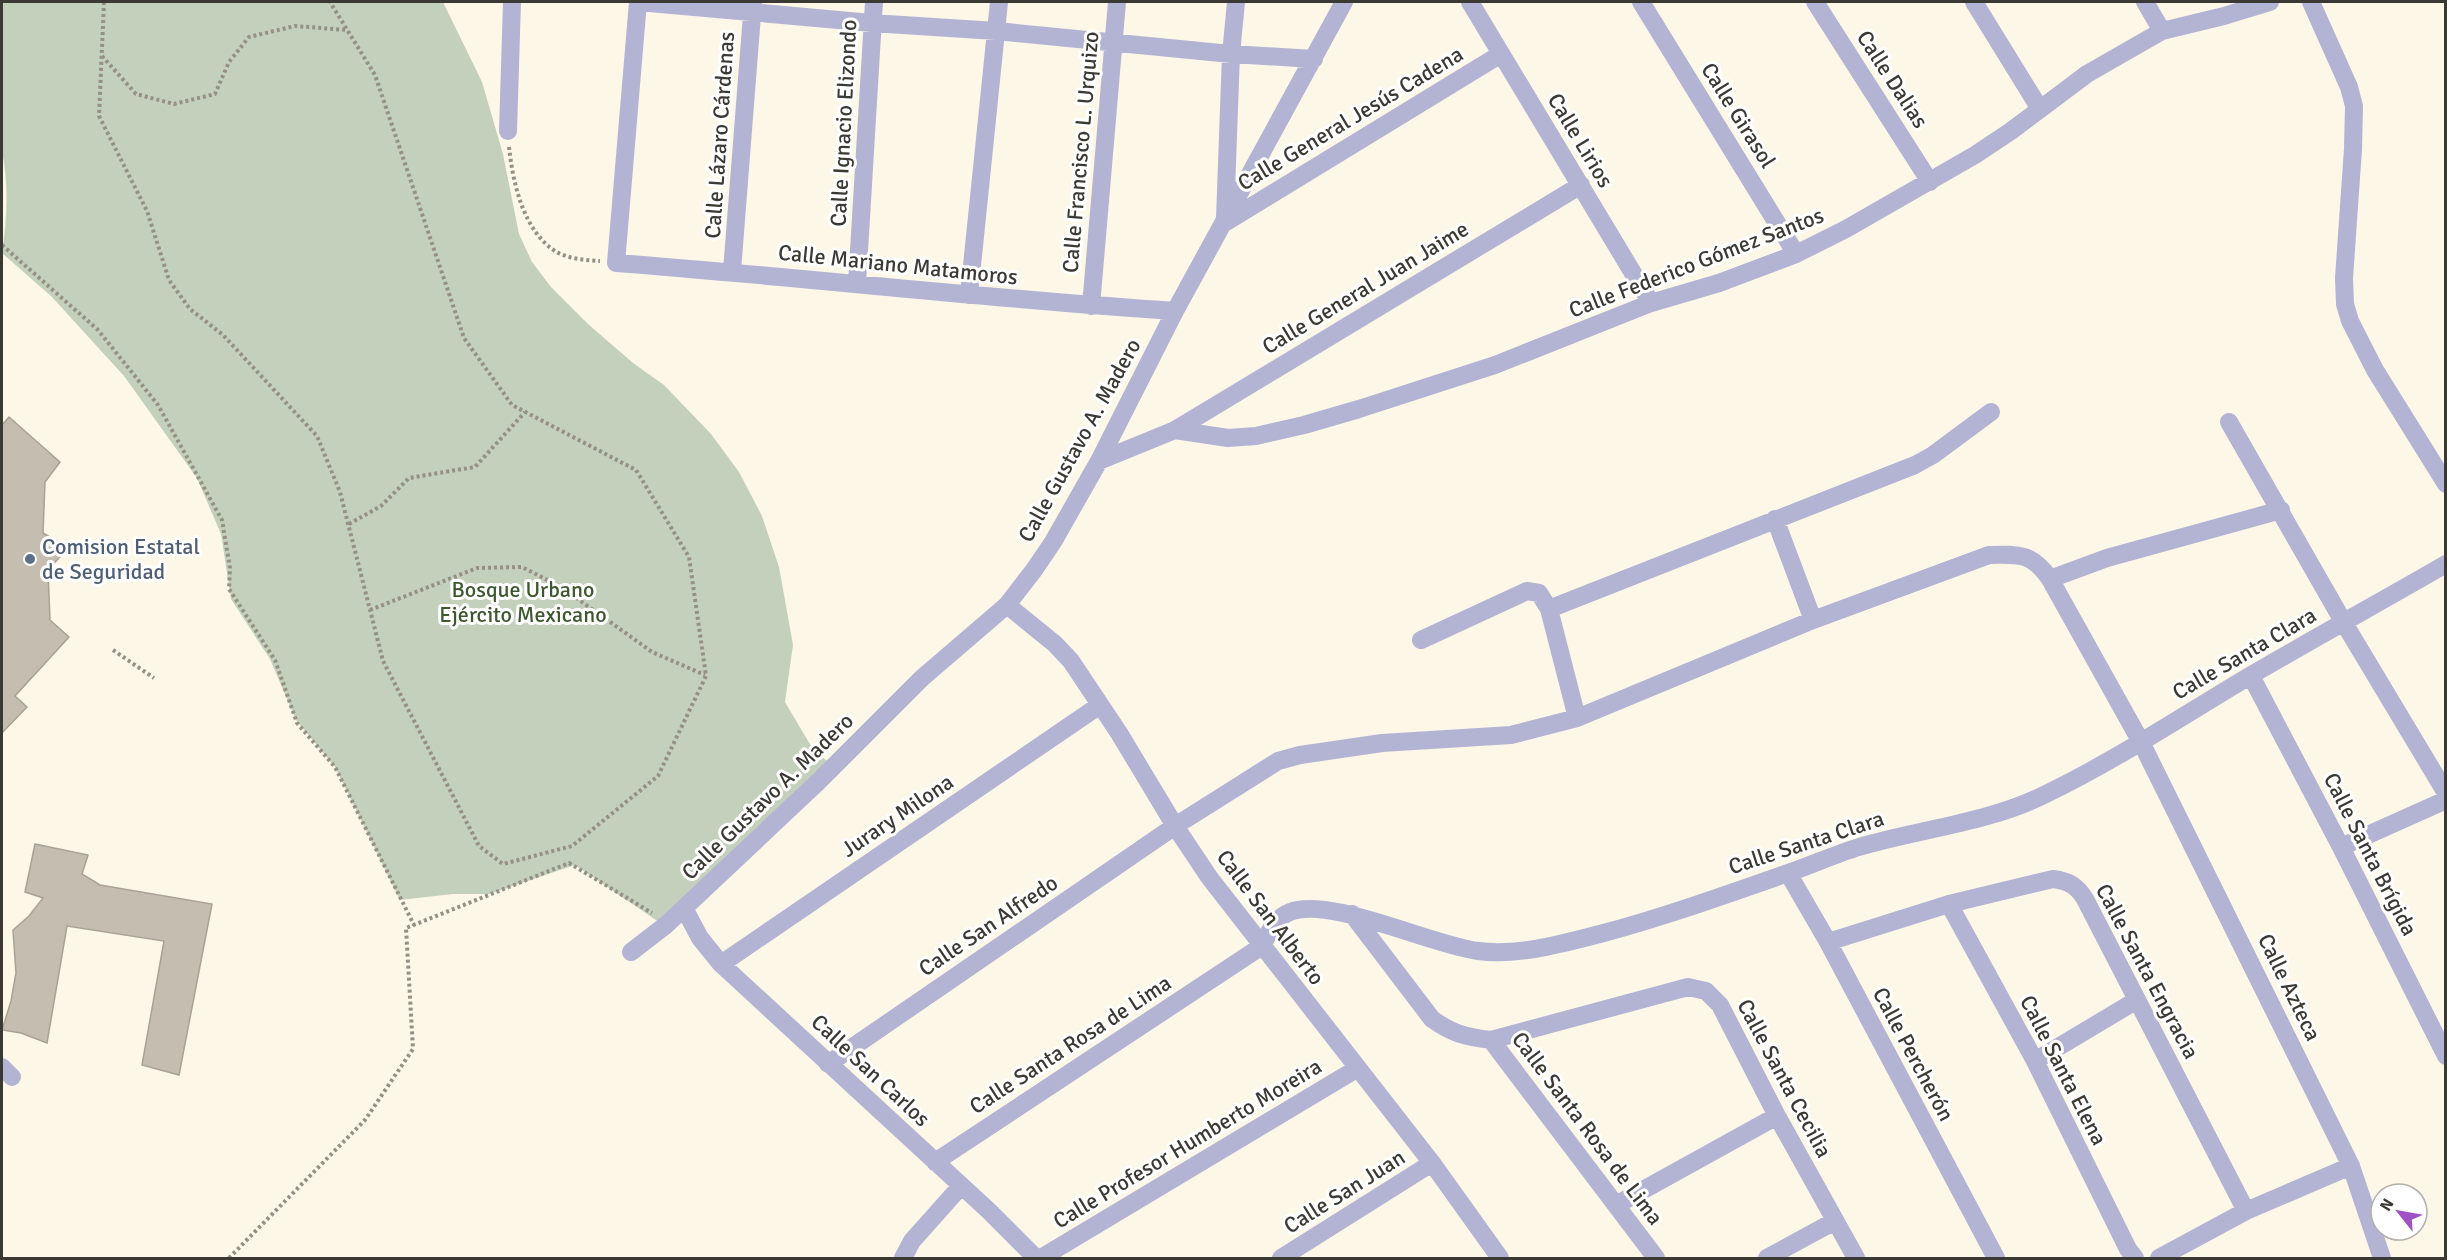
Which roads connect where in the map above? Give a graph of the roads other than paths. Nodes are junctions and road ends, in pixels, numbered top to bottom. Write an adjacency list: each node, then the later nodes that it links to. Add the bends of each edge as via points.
1 (512, 2): 24 (street)
2 (638, 2): 15 (street); 29 (street, Calle Mariano Matamoros, via 616,263)
3 (874, 2): 16 (street, Calle Ignacio Elizondo)
4 (999, 2): 17 (street)
5 (1117, 2): 19 (street, Calle Francisco L. Urquizo)
6 (1236, 2): 20 (street)
7 (1344, 2): 22 (street, Calle Gustavo A. Madero)
8 (1470, 2): 21 (street, Calle Lirios)
9 (1641, 2): 28 (street, Calle Girasol)
10 (1815, 2): 25 (street, Calle Dalias)
11 (1974, 2): 23 (street)
12 (2145, 2): 18 (street)
13 (2270, 2): 18 (street, Calle Federico Gómez Santos)
14 (2311, 2): 39 (street, via 2354,106 2345,304 2375,370)
15 (753, 6): 16 (street); 29 (street, Calle Lázaro Cárdenas)
16 (872, 23): 17 (street); 30 (street, Calle Ignacio Elizondo)
17 (996, 31): 19 (street); 31 (street)
18 (2162, 31): 23 (street, Calle Federico Gómez Santos, via 2087,74)
19 (1114, 42): 20 (street); 33 (street, Calle Francisco L. Urquizo)
20 (1231, 54): 22 (street); 27 (street)
21 (1501, 54): 26 (street, Calle Lirios); 27 (street, Calle General Jesús Cadena)
22 (1314, 59): 27 (street, Calle Gustavo A. Madero)
23 (2040, 109): 25 (street, Calle Federico Gómez Santos)
24 (507, 131)
25 (1930, 182): 28 (street, Calle Federico Gómez Santos)
26 (1581, 185): 32 (street, Calle Lirios); 37 (street, Calle General Juan Jaime)
27 (1225, 222): 34 (street, Calle Gustavo A. Madero)
28 (1796, 254): 32 (street, Calle Federico Gómez Santos)
29 (732, 272): 30 (street, Calle Mariano Matamoros)
30 (857, 284): 31 (street, Calle Mariano Matamoros)
31 (969, 296): 33 (street, Calle Mariano Matamoros)
32 (1651, 303): 37 (street, Calle Federico Gómez Santos, via 1495,365 1304,425 1228,438)
33 (1091, 306): 34 (street, Calle Mariano Matamoros)
34 (1175, 311): 38 (street, Calle Gustavo A. Madero)
35 (1991, 412): 41 (street, via 1915,465)
36 (2229, 422): 40 (street)
37 (1174, 430): 38 (street)
38 (1099, 461): 44 (street, Calle Gustavo A. Madero, via 1053,542)
39 (2445, 484)
40 (2282, 510): 43 (street, via 2107,558); 47 (street)
41 (1775, 519): 45 (street); 46 (street)
42 (2445, 564): 47 (street, Calle Santa Clara)
43 (2050, 579): 46 (street, Calle Azteca, via 2039,564 2026,557 1989,555); 52 (street, Calle Azteca)
44 (1007, 605): 50 (street, Calle San Alberto, via 1063,652); 59 (street, Calle Gustavo A. Madero, via 922,678)
45 (1549, 609): 48 (street, via 1539,593 1527,591); 51 (street)
46 (1813, 620): 51 (street, Calle San Alfredo)
47 (2344, 623): 49 (street, Calle Santa Clara); 53 (street)
48 (1421, 640)
49 (2251, 676): 52 (street, Calle Santa Clara); 56 (street, Calle Santa Brígida)
50 (1100, 705): 55 (street, Calle San Alberto); 64 (street, Jurary Milona)
51 (1577, 718): 55 (street, Calle San Alfredo, via 1511,735 1382,743 1300,755 1278,761 1255,774)
52 (2141, 742): 57 (street, Calle Santa Clara, via 2020,806 1857,848); 74 (street, Calle Azteca)
53 (2445, 793)
54 (2445, 800): 56 (street)
55 (1175, 826): 62 (street, Calle San Alberto); 69 (street, Calle San Alfredo)
56 (2341, 847): 67 (street, Calle Santa Brígida)
57 (1788, 873): 60 (street, Calle Santa Clara, via 1599,934 1502,953 1449,946); 61 (street, Calle Percherón)
58 (1949, 904): 61 (street, Calle Santa Engracia); 65 (street, Calle Santa Engracia, via 2053,879 2069,882 2085,899); 68 (street, Calle Santa Elena)
59 (684, 908): 63 (street, Calle Gustavo A. Madero); 64 (street, Calle San Carlos, via 700,938)
60 (1352, 915): 62 (street, Calle Santa Clara, via 1310,908 1292,911 1280,917); 66 (street, Calle Santa Rosa de Lima, via 1432,1019 1463,1037)
61 (1828, 942): 87 (street, Calle Percherón)
62 (1262, 946): 70 (street, Calle San Alberto); 72 (street, Calle Santa Rosa de Lima)
63 (631, 952)
64 (721, 964): 69 (street, Calle San Carlos)
65 (2136, 1000): 68 (street); 77 (street, Calle Santa Engracia)
66 (1491, 1040): 71 (street, Calle Santa Cecilia, via 1688,987 1698,988 1720,1005); 76 (street, Calle Santa Rosa de Lima)
67 (2445, 1056)
68 (2035, 1061): 88 (street, Calle Santa Elena)
69 (828, 1064): 72 (street, Calle San Carlos)
70 (1358, 1068): 73 (street, Calle San Alberto); 81 (street, Calle Profesor Humberto Moreira)
71 (1777, 1116): 76 (street); 78 (street, Calle Santa Cecilia)
72 (935, 1162): 75 (street, Calle San Carlos)
73 (1432, 1163): 82 (street, Calle San Juan); 83 (street, Calle San Alberto)
74 (2351, 1166): 77 (street); 90 (street, Calle Azteca)
75 (961, 1186): 79 (street, via 912,1241); 80 (street, Calle San Carlos)
76 (1616, 1205): 84 (street, Calle Santa Rosa de Lima)
77 (2246, 1211): 89 (street)
78 (1835, 1221): 85 (street); 86 (street, Calle Santa Cecilia)
79 (903, 1258)
80 (1036, 1258)
81 (1041, 1258)
82 (1281, 1258)
83 (1500, 1258)
84 (1656, 1258)
85 (1767, 1258)
86 (1856, 1258)
87 (1996, 1258)
88 (2135, 1258)
89 (2159, 1258)
90 (2382, 1258)

